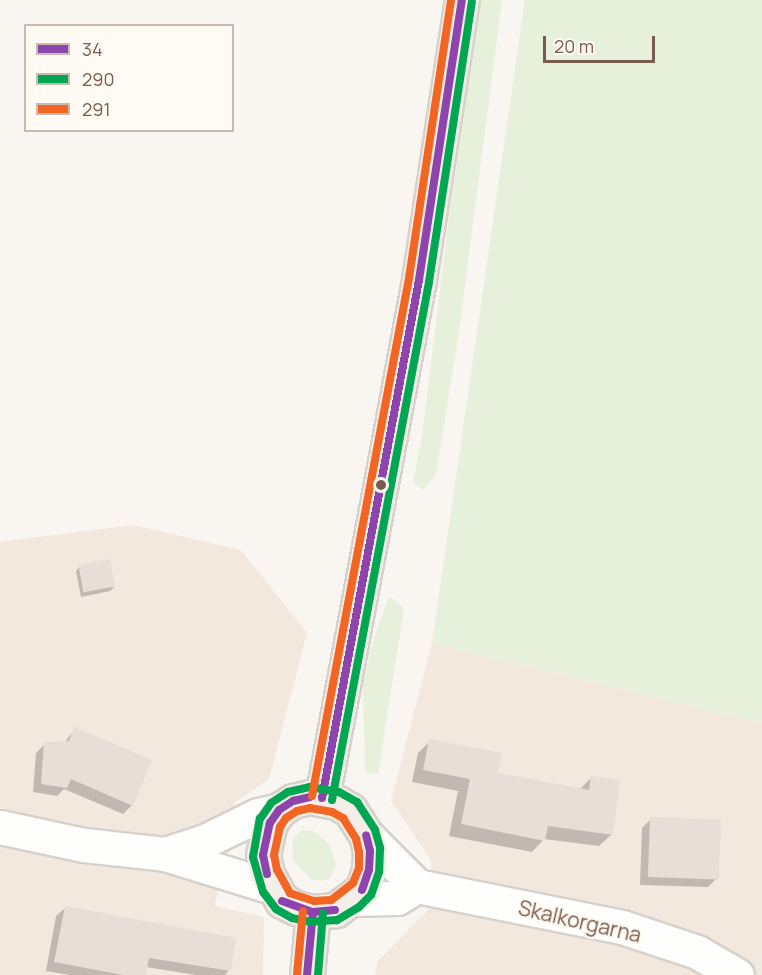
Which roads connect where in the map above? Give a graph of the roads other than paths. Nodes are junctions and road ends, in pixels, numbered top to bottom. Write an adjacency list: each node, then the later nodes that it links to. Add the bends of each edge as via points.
1 (462, 0): 2 (main road, via 419,280)
2 (322, 798): 3 (main road, via 292,801); 5 (main road, via 350,810)
3 (279, 810): 6 (street); 8 (main road, via 270,823 264,849)
4 (0, 827): 6 (street, via 84,844)
5 (366, 835): 7 (street); 9 (main road, via 369,870 362,890)
6 (165, 854): 8 (street)
7 (417, 886): 9 (street, via 397,898); 12 (street, Skalkorgarna, via 621,927 697,952)
8 (272, 887): 10 (main road, via 282,901)
9 (353, 899): 10 (main road, via 335,910)
10 (313, 912): 11 (main road)
11 (307, 975)
12 (737, 975)

